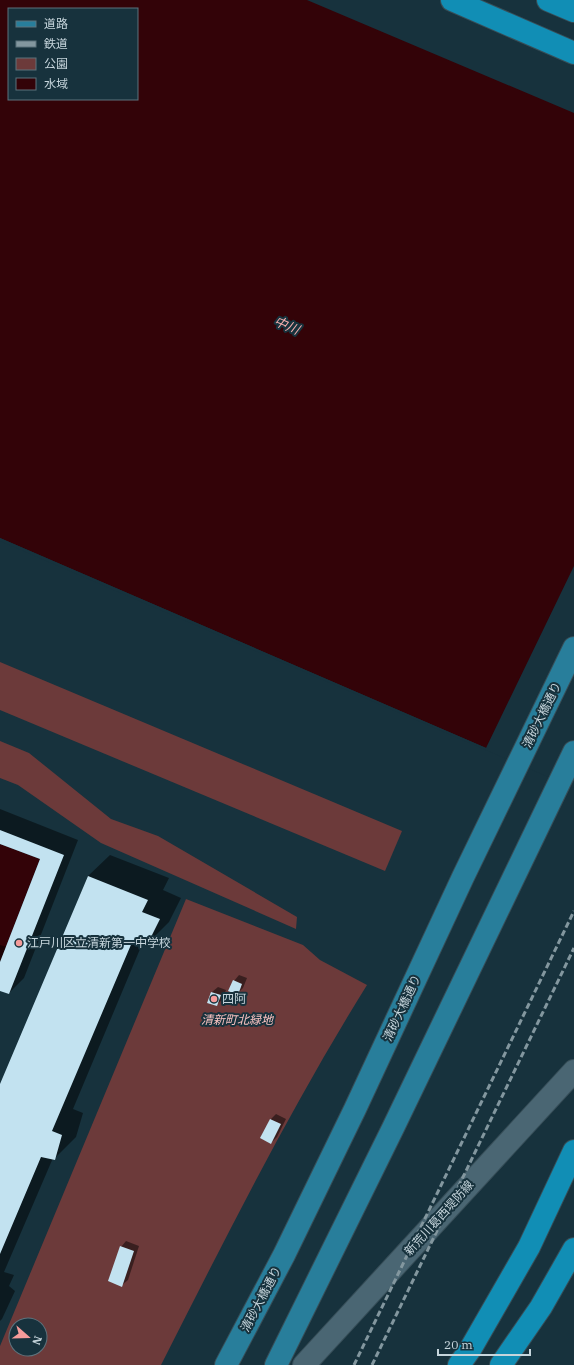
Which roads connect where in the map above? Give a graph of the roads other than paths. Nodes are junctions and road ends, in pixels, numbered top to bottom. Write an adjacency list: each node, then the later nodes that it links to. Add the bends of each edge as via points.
1 (452, 0): 4 (highway)
2 (548, 0): 3 (highway)
3 (574, 11)
4 (574, 53)
5 (574, 648): 10 (main road, 清砂大橋通り, via 355,1109 284,1255)
6 (574, 752): 11 (main road)
7 (574, 1071): 12 (main road, 新荒川葛西堤防線)
8 (574, 1151): 13 (highway, via 529,1247)
9 (574, 1249): 14 (highway, via 542,1307)
10 (226, 1365)
11 (276, 1365)
12 (304, 1365)
13 (459, 1365)
14 (501, 1365)

